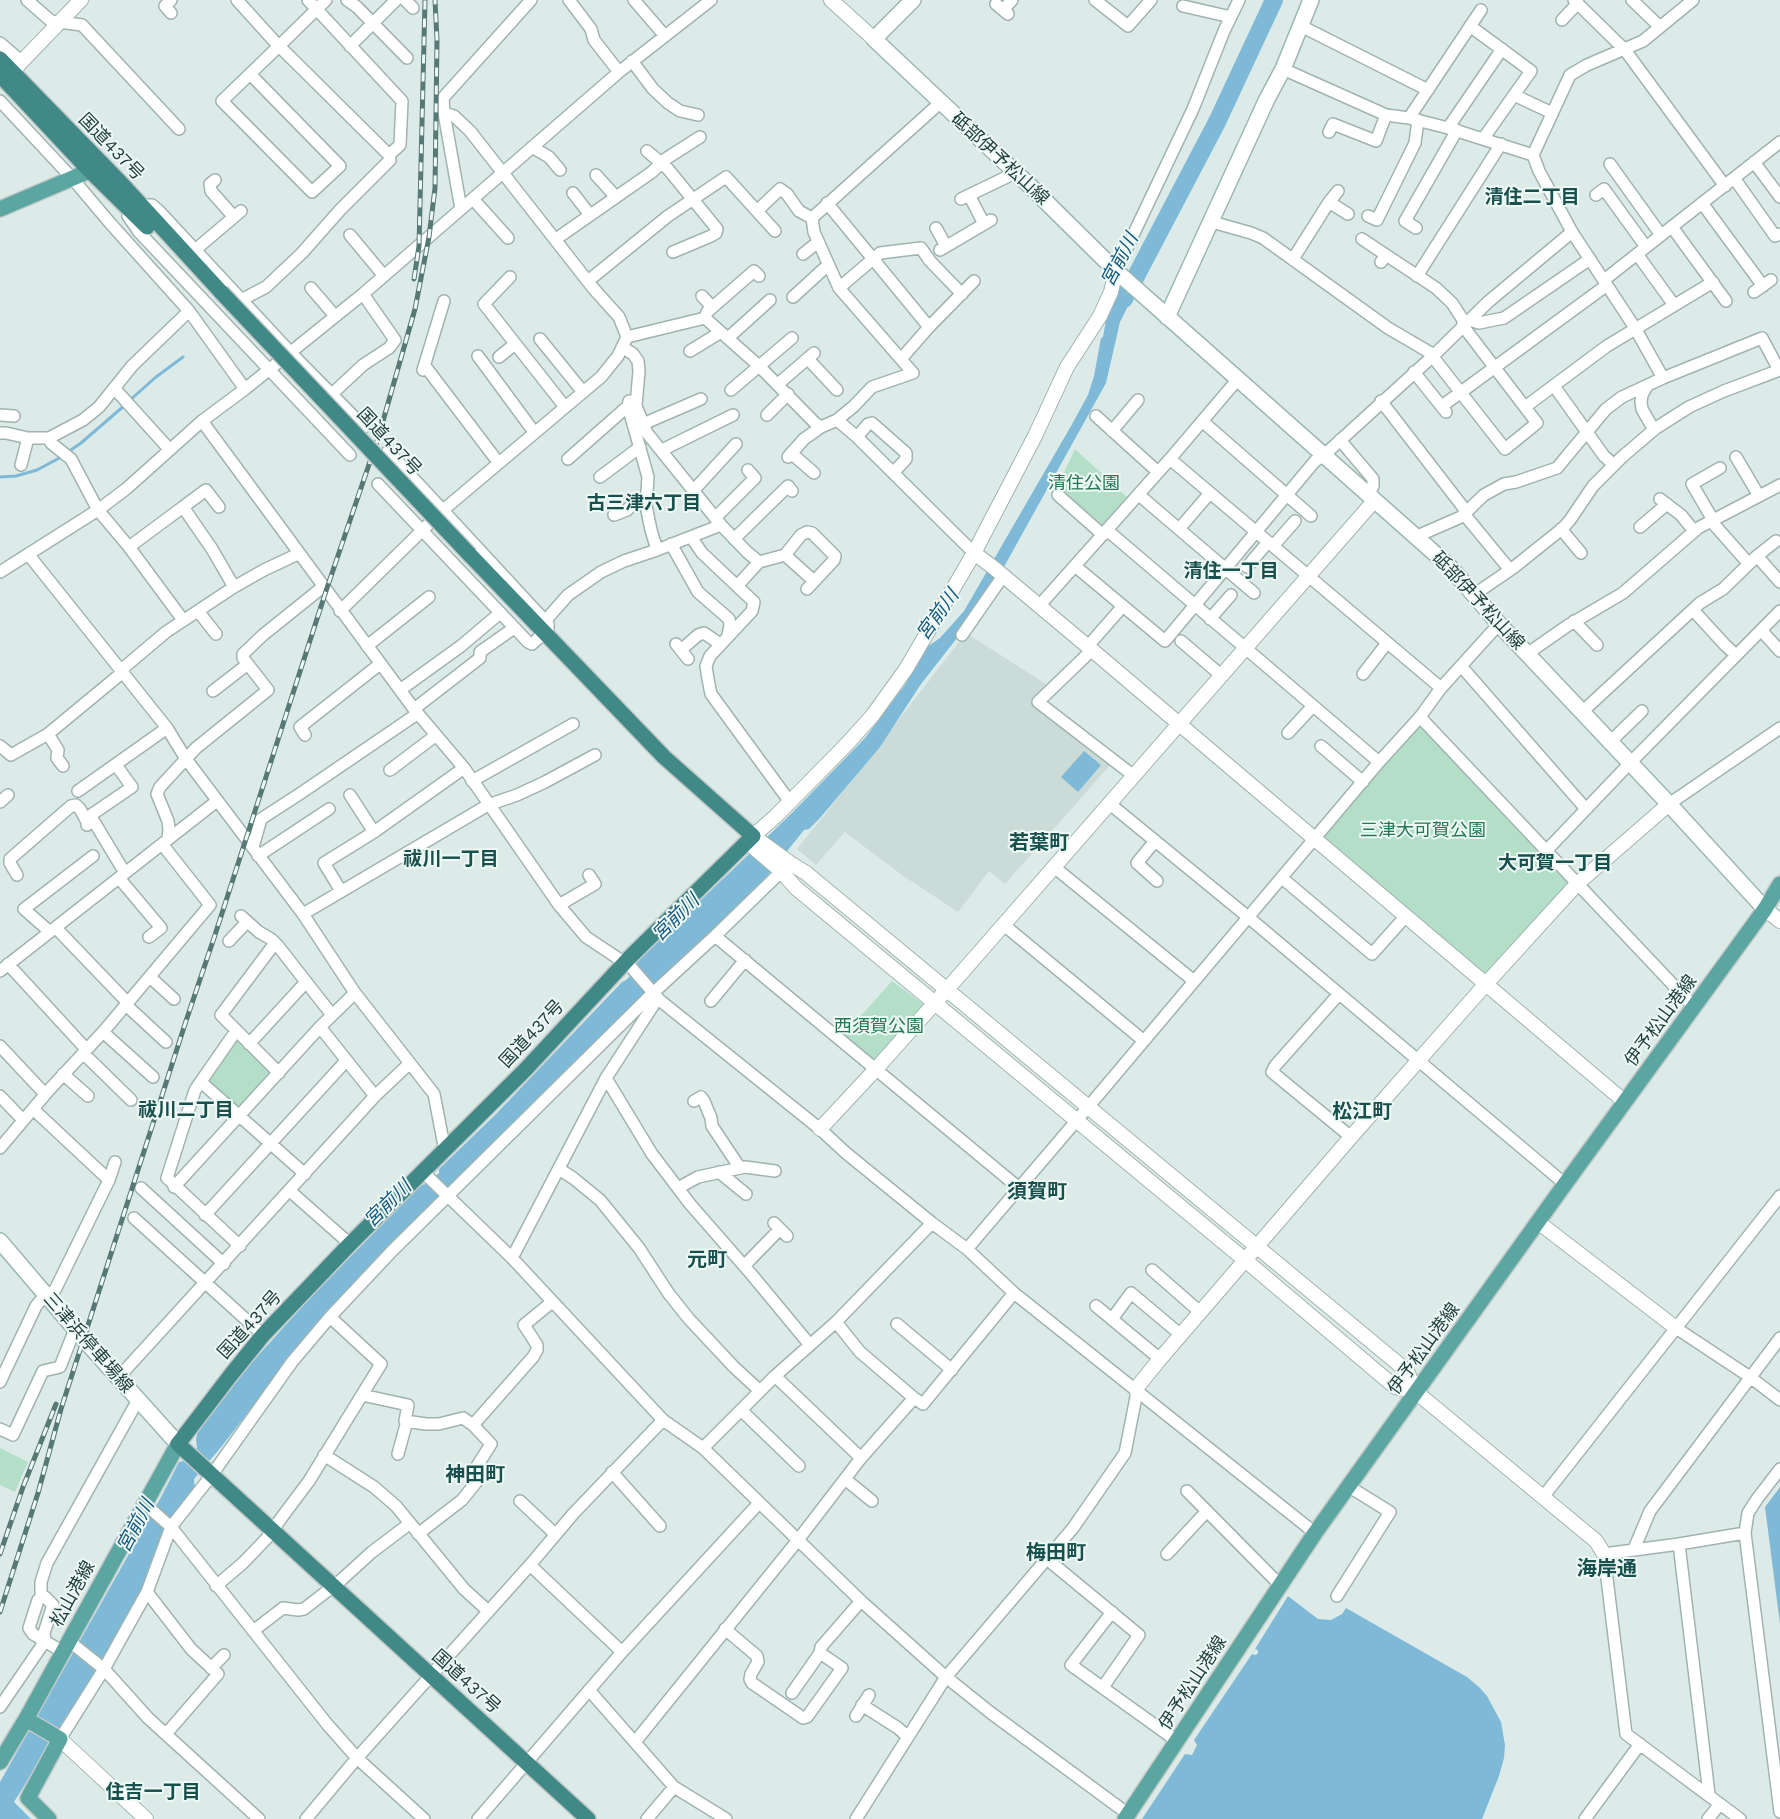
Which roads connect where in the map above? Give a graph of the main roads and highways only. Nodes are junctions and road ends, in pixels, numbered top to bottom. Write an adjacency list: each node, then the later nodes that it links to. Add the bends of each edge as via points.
1 (913, 0): 7 (main road, 砥部伊予松山線, via 874,39)
2 (1311, 0): 7 (main road, via 1283,70 1267,98)
3 (0, 59): 4 (highway, 国道437号)
4 (8, 74): 5 (highway, 国道437号)
5 (96, 168): 6 (main road); 12 (highway, 国道437号, bridge, via 467,558 664,757 752,840 445,1151 426,1175 350,1244 263,1335)
6 (0, 209)
7 (1167, 317): 10 (main road, 砥部伊予松山線, via 1450,567 1526,654)
8 (1780, 884): 10 (main road, 伊予松山港線)
9 (1780, 894): 10 (main road, 伊予松山港線)
10 (1765, 909): 15 (main road, 伊予松山港線, via 1348,1486)
11 (0, 1241): 12 (main road, 三津浜停車場線)
12 (181, 1446): 13 (main road, 松山港線); 17 (highway, 国道437号)
13 (30, 1721): 14 (main road, 松山港線); 16 (main road, via 57,1737 28,1798)
14 (2, 1753)
15 (1126, 1816)
16 (49, 1819)
17 (588, 1819)

